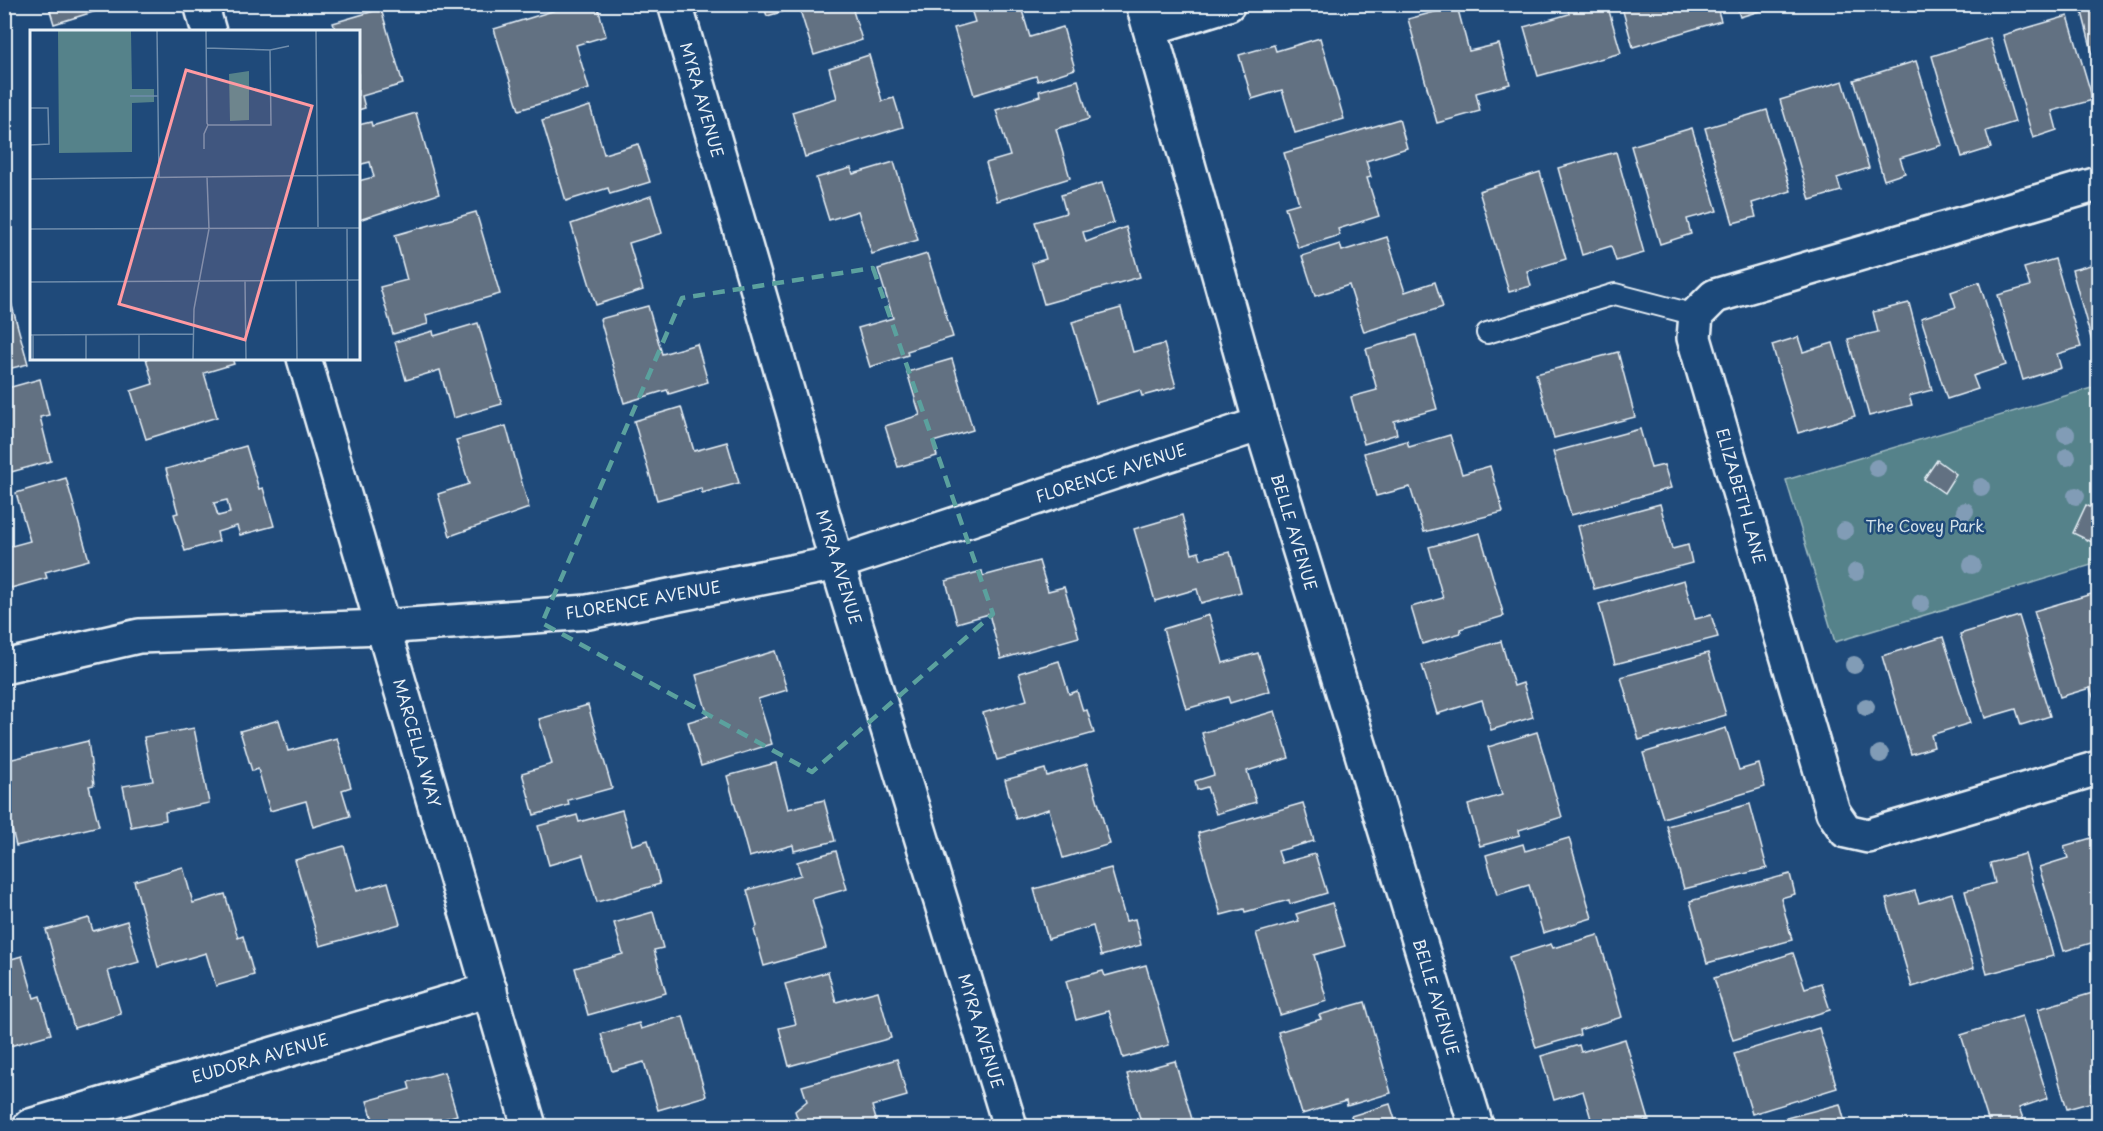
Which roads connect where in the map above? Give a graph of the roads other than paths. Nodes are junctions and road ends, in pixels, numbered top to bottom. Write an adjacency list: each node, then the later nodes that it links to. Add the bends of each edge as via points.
1 (201, 4): 5 (street)
2 (675, 4): 11 (street, MYRA AVENUE)
3 (1228, 4): 4 (street)
4 (1147, 16): 10 (street, BELLE AVENUE)
5 (208, 30)
6 (2098, 184): 7 (street, via 1715,296)
7 (1696, 315): 8 (lane, via 1615,294); 14 (street, ELIZABETH LANE, via 1694,338 1707,383 1833,812 1846,831 1868,836)
8 (1487, 333)
9 (305, 360): 12 (street, MARCELLA WAY)
10 (1261, 424): 11 (street, FLORENCE AVENUE); 19 (street, BELLE AVENUE)
11 (837, 563): 12 (street, FLORENCE AVENUE, via 588,612); 18 (street, MYRA AVENUE)
12 (382, 627): 13 (street, FLORENCE AVENUE, via 139,636); 15 (street, MARCELLA WAY)
13 (4, 667)
14 (2098, 768)
15 (490, 990): 16 (street, EUDORA AVENUE); 17 (street, MARCELLA WAY)
16 (30, 1126)
17 (529, 1126)
18 (1010, 1126)
19 (1476, 1126)

